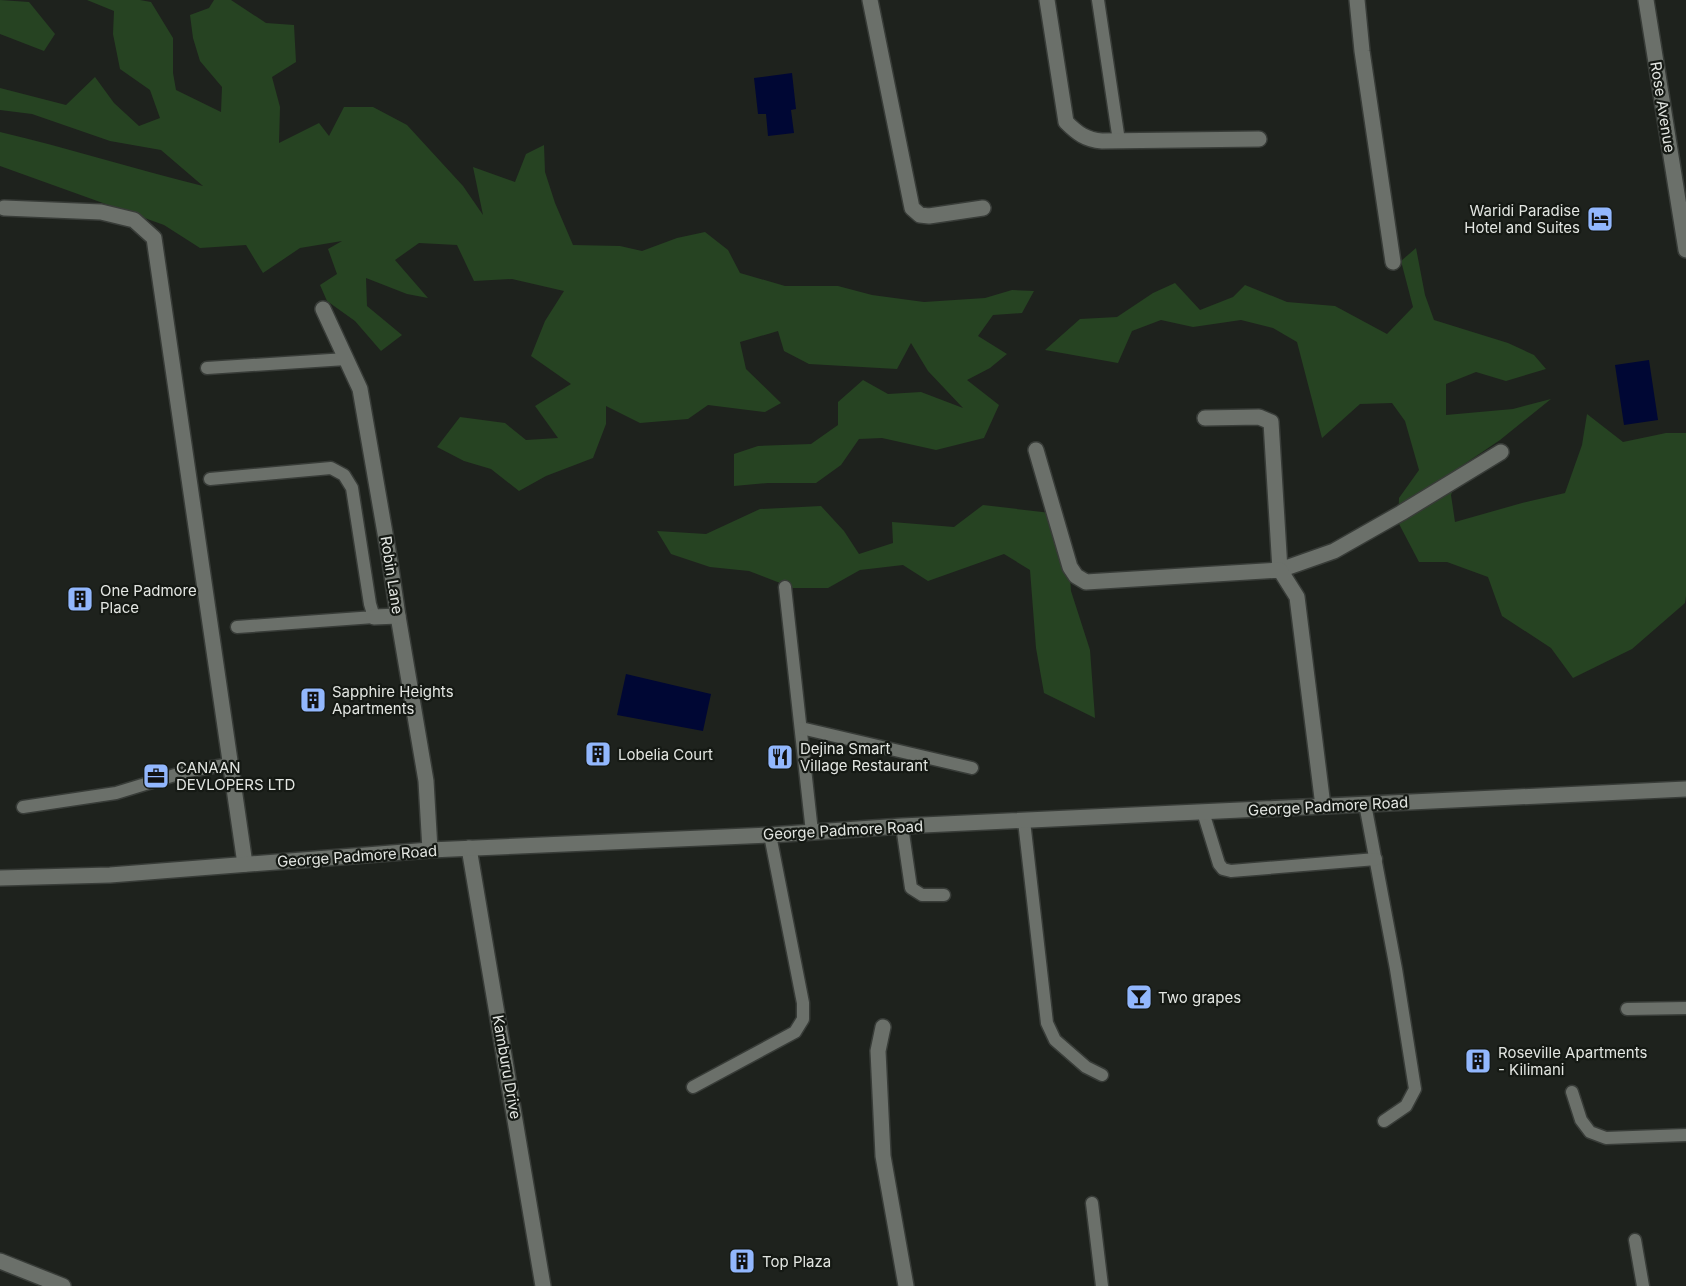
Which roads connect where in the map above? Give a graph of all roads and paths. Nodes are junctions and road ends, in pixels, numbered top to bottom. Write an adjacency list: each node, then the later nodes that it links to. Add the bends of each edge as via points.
1 (870, 0): 9 (street, via 912,208 929,216)
2 (1047, 0): 7 (street, via 1065,122 1090,140)
3 (1098, 0): 7 (lane)
4 (1357, 0): 11 (street)
5 (1646, 0): 10 (street, Rose Avenue)
6 (1259, 139): 7 (street)
7 (1119, 141)
8 (4, 208): 25 (street, via 101,212 134,220 154,238)
9 (983, 208)
10 (1686, 248)
11 (1393, 262)
12 (323, 309): 13 (street, Robin Lane)
13 (346, 359): 14 (lane); 21 (street, Robin Lane, via 360,389)
14 (207, 368)
15 (1205, 418): 19 (street, via 1259,417 1271,422)
16 (1036, 450): 19 (street, via 1070,567 1086,582)
17 (1501, 452): 19 (street, via 1334,551)
18 (210, 479): 22 (lane, via 331,468 344,475 352,488)
19 (1280, 570): 29 (street, via 1297,597)
20 (785, 587): 24 (lane)
21 (398, 616): 22 (street); 37 (street, Robin Lane, via 426,781)
22 (374, 617): 23 (lane)
23 (237, 627)
24 (801, 728): 26 (lane); 34 (lane)
25 (231, 764): 30 (lane, via 168,776 116,793); 39 (street)
26 (972, 768)
27 (1686, 789): 28 (street, George Padmore Road)
28 (1365, 804): 29 (street, George Padmore Road); 38 (lane)
29 (1323, 806): 31 (street, George Padmore Road)
30 (23, 807)
31 (1203, 812): 32 (street, George Padmore Road); 38 (lane, via 1218,864 1231,871)
32 (1024, 821): 33 (street, George Padmore Road); 45 (lane, via 1047,1023 1055,1040 1086,1067)
33 (903, 826): 34 (street, George Padmore Road); 41 (lane, via 911,888 922,895)
34 (812, 832): 35 (street, George Padmore Road)
35 (770, 835): 36 (street, George Padmore Road); 46 (lane, via 803,1019 795,1032)
36 (469, 848): 37 (street, George Padmore Road); 54 (street, Kamburu Drive)
37 (430, 850): 39 (street, George Padmore Road)
38 (1376, 859): 48 (lane, via 1415,1089 1406,1106)
39 (245, 864): 40 (street, George Padmore Road)
40 (0, 878)
41 (944, 896)
42 (1686, 1008): 43 (lane)
43 (1627, 1009)
44 (883, 1027): 55 (street, via 878,1052 883,1156)
45 (1102, 1075)
46 (693, 1087)
47 (1572, 1092): 49 (lane, via 1581,1120 1590,1132 1606,1138)
48 (1384, 1121)
49 (1686, 1135)
50 (1092, 1203): 56 (lane)
51 (1635, 1240): 57 (lane)
52 (0, 1262): 53 (street)
53 (63, 1286)
54 (543, 1286)
55 (906, 1286)
56 (1102, 1286)
57 (1643, 1286)

